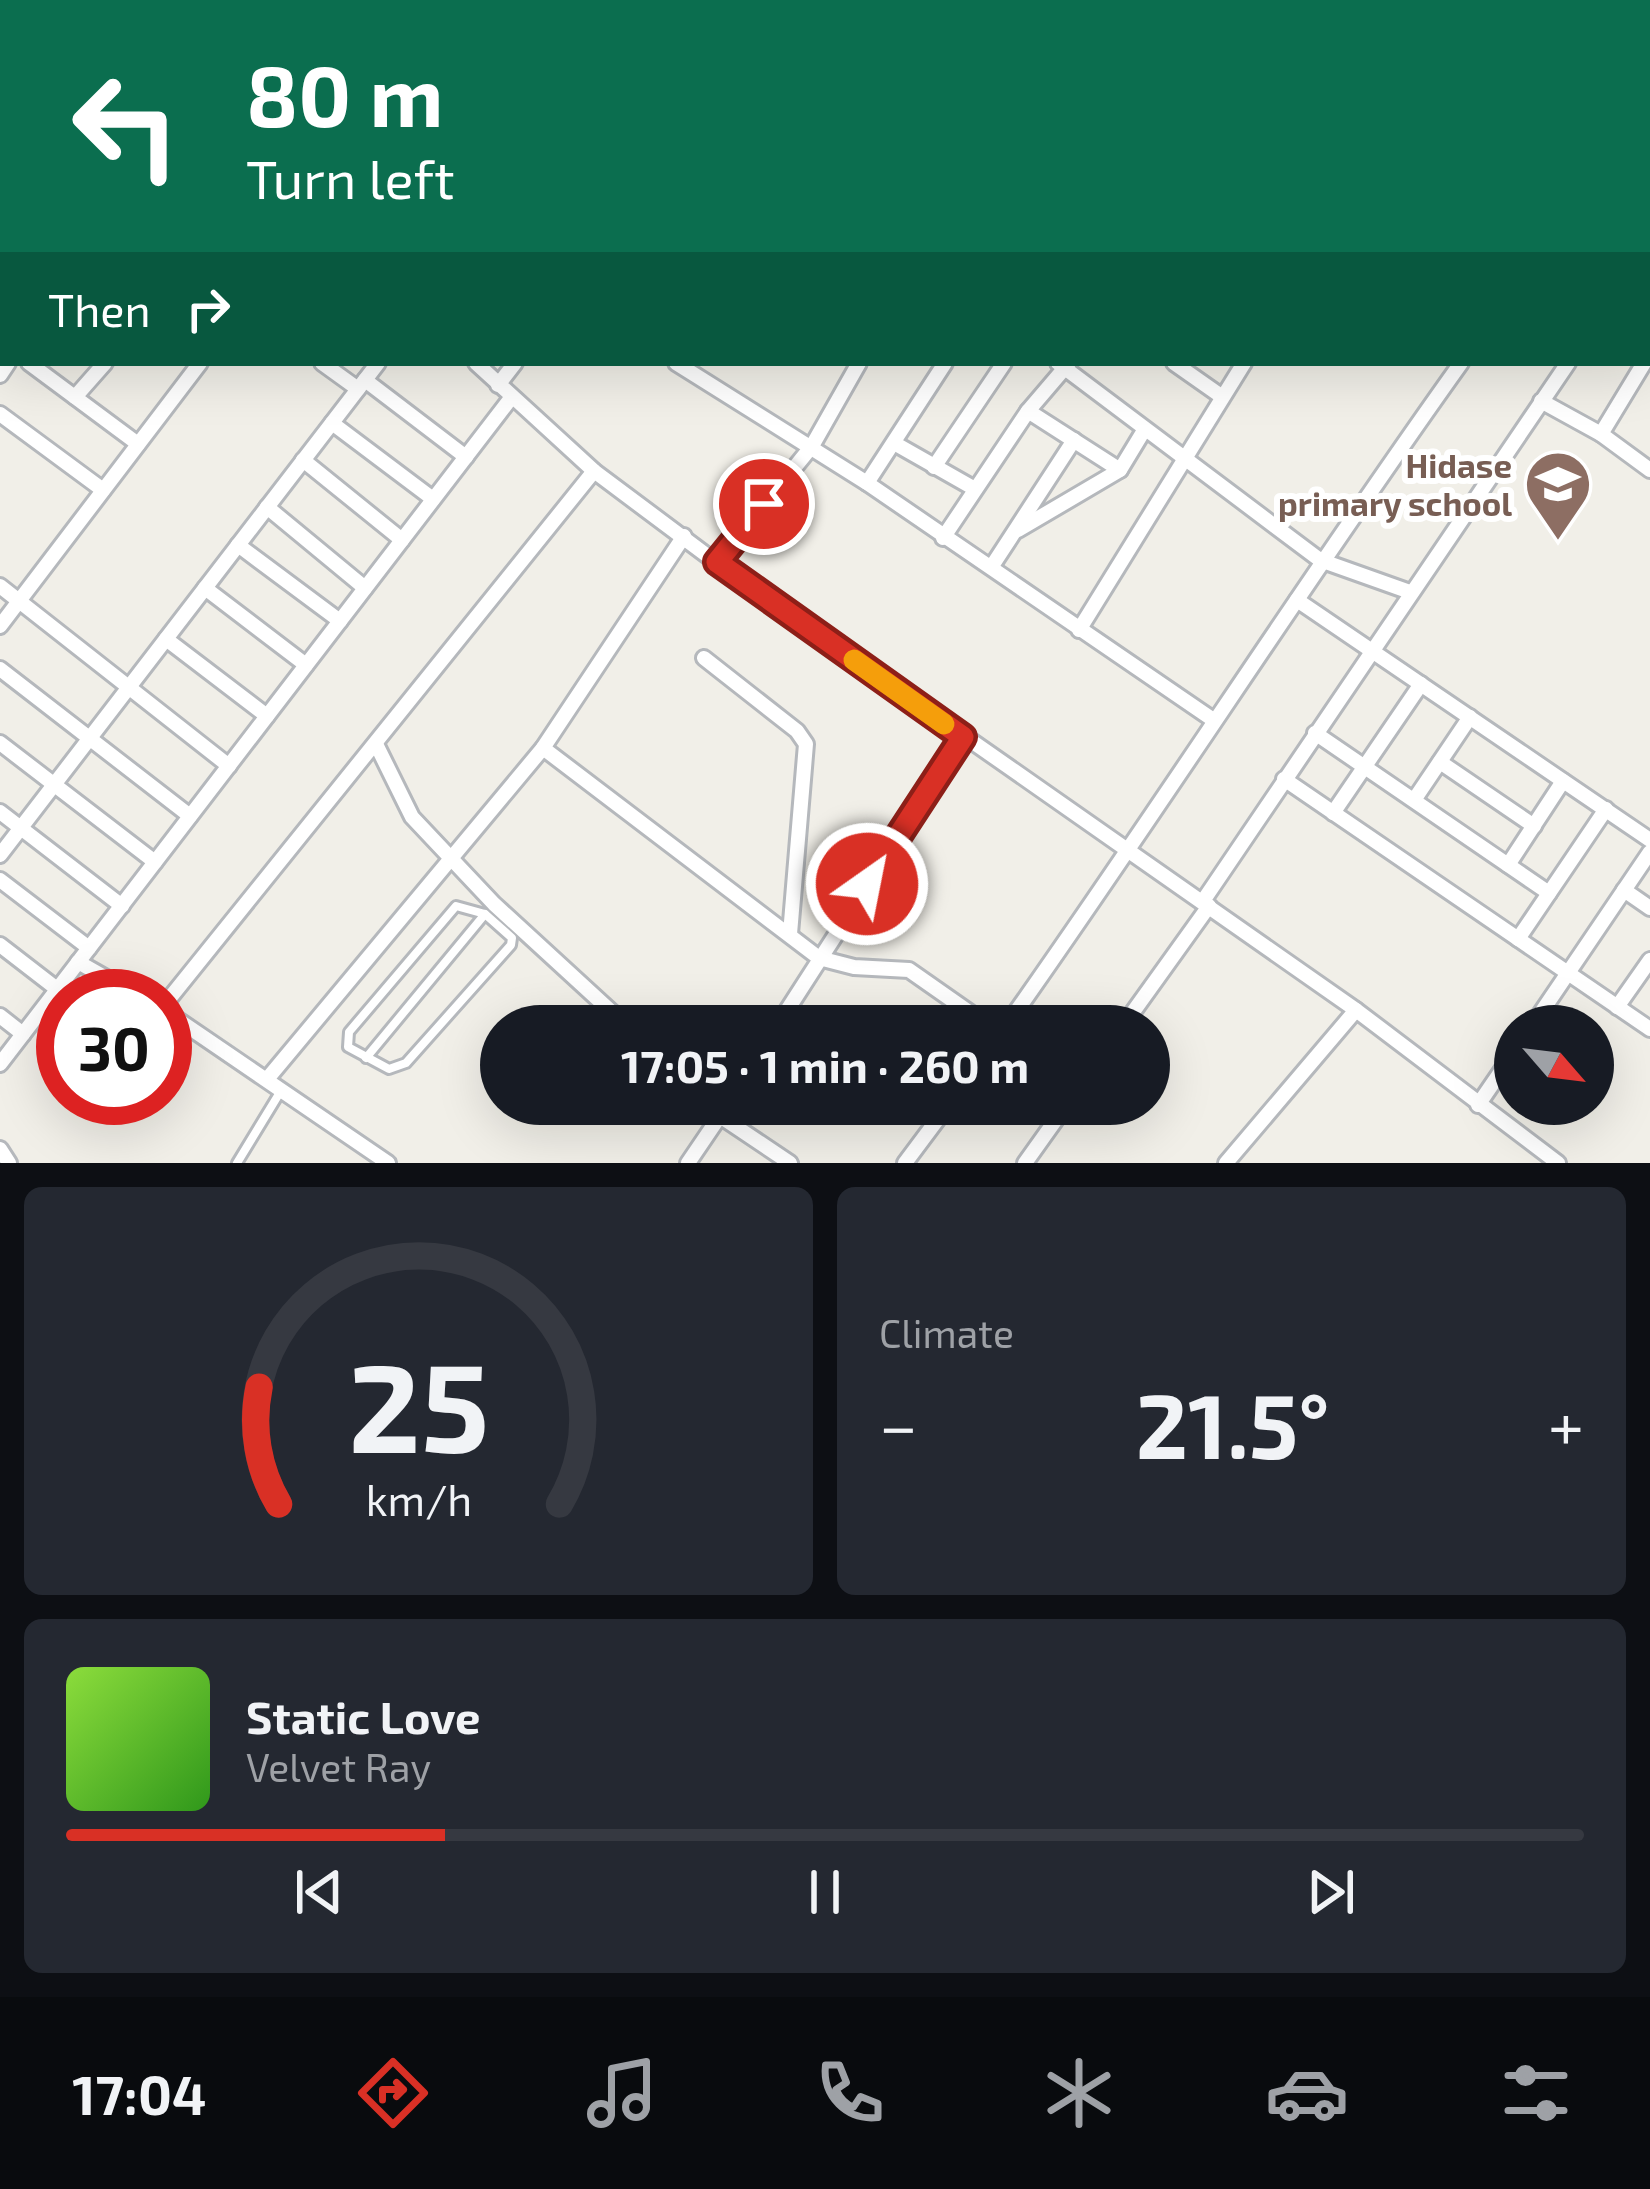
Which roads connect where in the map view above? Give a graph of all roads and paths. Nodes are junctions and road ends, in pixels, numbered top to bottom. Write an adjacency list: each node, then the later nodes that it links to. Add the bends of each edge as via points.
1 (33, 366): 22 (street)
2 (102, 366): 22 (street)
3 (198, 366): 32 (street)
4 (328, 366): 19 (street)
5 (375, 366): 19 (street)
6 (479, 366): 20 (street)
7 (513, 366): 20 (street)
8 (681, 366): 33 (street)
9 (858, 366): 33 (street)
10 (942, 366): 31 (street)
11 (1002, 366): 37 (street)
12 (1063, 366): 25 (street)
13 (1065, 366): 28 (street)
14 (1178, 366): 21 (street)
15 (1242, 366): 21 (street)
16 (1459, 366): 51 (street)
17 (1566, 366): 24 (street)
18 (1643, 366): 29 (street)
19 (361, 384): 27 (street); 34 (street)
20 (498, 385): 23 (street)
21 (1221, 396): 35 (street)
22 (75, 398): 32 (street)
23 (511, 398): 34 (street); 40 (street)
24 (1541, 401): 29 (street); 57 (street)
25 (1028, 411): 30 (street); 42 (street)
26 (0, 414): 43 (street)
27 (332, 423): 36 (street); 44 (street)
28 (1143, 432): 35 (street); 38 (street)
29 (1601, 434): 39 (street)
30 (1074, 440): 38 (street); 46 (street)
31 (894, 443): 37 (street); 41 (street)
32 (138, 444): 43 (street)
33 (812, 446): 41 (street); 52 (street)
34 (466, 457): 44 (street)
35 (1184, 458): 51 (street); 62 (street)
36 (303, 460): 45 (street); 49 (street)
37 (934, 467): 42 (street)
38 (1120, 470): 46 (street)
39 (1650, 470)
40 (594, 471): 47 (street); 77 (street)
41 (867, 483): 48 (street)
42 (975, 489): 48 (street)
43 (104, 490): 59 (street)
44 (433, 499): 49 (street)
45 (267, 507): 50 (street); 56 (street)
46 (1018, 530): 53 (street)
47 (684, 536): 52 (street); 78 (street)
48 (943, 538): 53 (street)
49 (402, 540): 56 (street)
50 (238, 545): 55 (street); 60 (street)
51 (1320, 560): 57 (street); 58 (street)
52 (717, 562): 74 (street)
53 (992, 566): 62 (street)
54 (0, 586): 59 (street)
55 (205, 588): 63 (street); 66 (street)
56 (365, 588): 60 (street)
57 (1410, 592): 64 (street)
58 (1298, 600): 64 (street); 72 (street)
59 (20, 601): 61 (street); 69 (street)
60 (340, 621): 66 (street)
61 (0, 626)
62 (1079, 630): 72 (street)
63 (166, 639): 69 (street); 70 (street)
64 (1371, 650): 68 (street); 73 (street)
65 (704, 658): 106 (street, via 806,744)
66 (306, 665): 70 (street)
67 (0, 669): 75 (street)
68 (1421, 684): 71 (street); 81 (street)
69 (129, 687): 75 (street); 80 (street)
70 (267, 716): 80 (street)
71 (1470, 717): 79 (street); 83 (street)
72 (1212, 719): 93 (street)
73 (1315, 734): 81 (street); 82 (street)
74 (963, 737): 93 (street); 110 (street)
75 (90, 738): 84 (street); 89 (street)
76 (0, 743): 84 (street)
77 (376, 744): 96 (street, via 412,817); 116 (street)
78 (543, 748): 96 (street); 106 (street)
79 (1440, 762): 85 (street); 90 (street)
80 (229, 766): 89 (street)
81 (1365, 767): 85 (street); 88 (street)
82 (1284, 779): 88 (street); 102 (street)
83 (1564, 781): 86 (street); 90 (street)
84 (54, 784): 91 (street); 97 (street)
85 (1414, 800): 98 (street)
86 (1606, 809): 92 (street); 101 (street)
87 (0, 812): 91 (street)
88 (1333, 813): 107 (street)
89 (190, 816): 97 (street)
90 (1534, 826): 98 (street)
91 (21, 828): 95 (street); 103 (street)
92 (1650, 840)
93 (1131, 850): 102 (street); 121 (street)
94 (1650, 852): 100 (street)
95 (0, 855)
96 (452, 856): 105 (street); 133 (street)
97 (155, 862): 103 (street)
98 (1508, 865): 101 (street)
99 (0, 880): 109 (street)
100 (1624, 890): 104 (street); 117 (street)
101 (1550, 893): 107 (street)
102 (1206, 903): 122 (street); 125 (street)
103 (122, 906): 109 (street)
104 (1650, 908)
105 (490, 909): 118 (street); 131 (lane); 131 (lane, via 447,912 349,1032 348,1047); 131 (lane, via 512,938 505,952 406,1063 389,1069)
106 (790, 934): 110 (street)
107 (1518, 940): 117 (street)
108 (0, 945): 115 (street)
109 (88, 948): 112 (street)
110 (819, 958): 119 (street); 120 (street, via 909,970)
111 (1650, 960): 124 (street)
112 (78, 962): 113 (street); 114 (street)
113 (73, 969)
114 (90, 969)
115 (36, 973)
116 (192, 973)
117 (1568, 973): 123 (street); 124 (street)
118 (602, 1005)
119 (790, 1005)
120 (959, 1005)
121 (1021, 1005)
122 (1137, 1005)
123 (1546, 1005)
124 (1617, 1007): 129 (street)
125 (1355, 1010): 136 (street); 149 (street)
126 (0, 1016): 130 (street)
127 (36, 1017): 130 (street)
128 (192, 1026): 133 (street)
129 (1650, 1029)
130 (23, 1034): 132 (street)
131 (366, 1058)
132 (0, 1064)
133 (268, 1078): 135 (street)
134 (1494, 1082): 136 (street)
135 (283, 1088): 143 (lane); 144 (street)
136 (1478, 1106): 150 (street)
137 (714, 1125): 145 (street)
138 (744, 1125): 146 (street)
139 (933, 1125): 147 (street)
140 (1052, 1125): 148 (street)
141 (0, 1149): 142 (street)
142 (10, 1163)
143 (237, 1163)
144 (388, 1163)
145 (688, 1163)
146 (790, 1163)
147 (905, 1163)
148 (1025, 1163)
149 (1226, 1163)
150 (1558, 1163)

